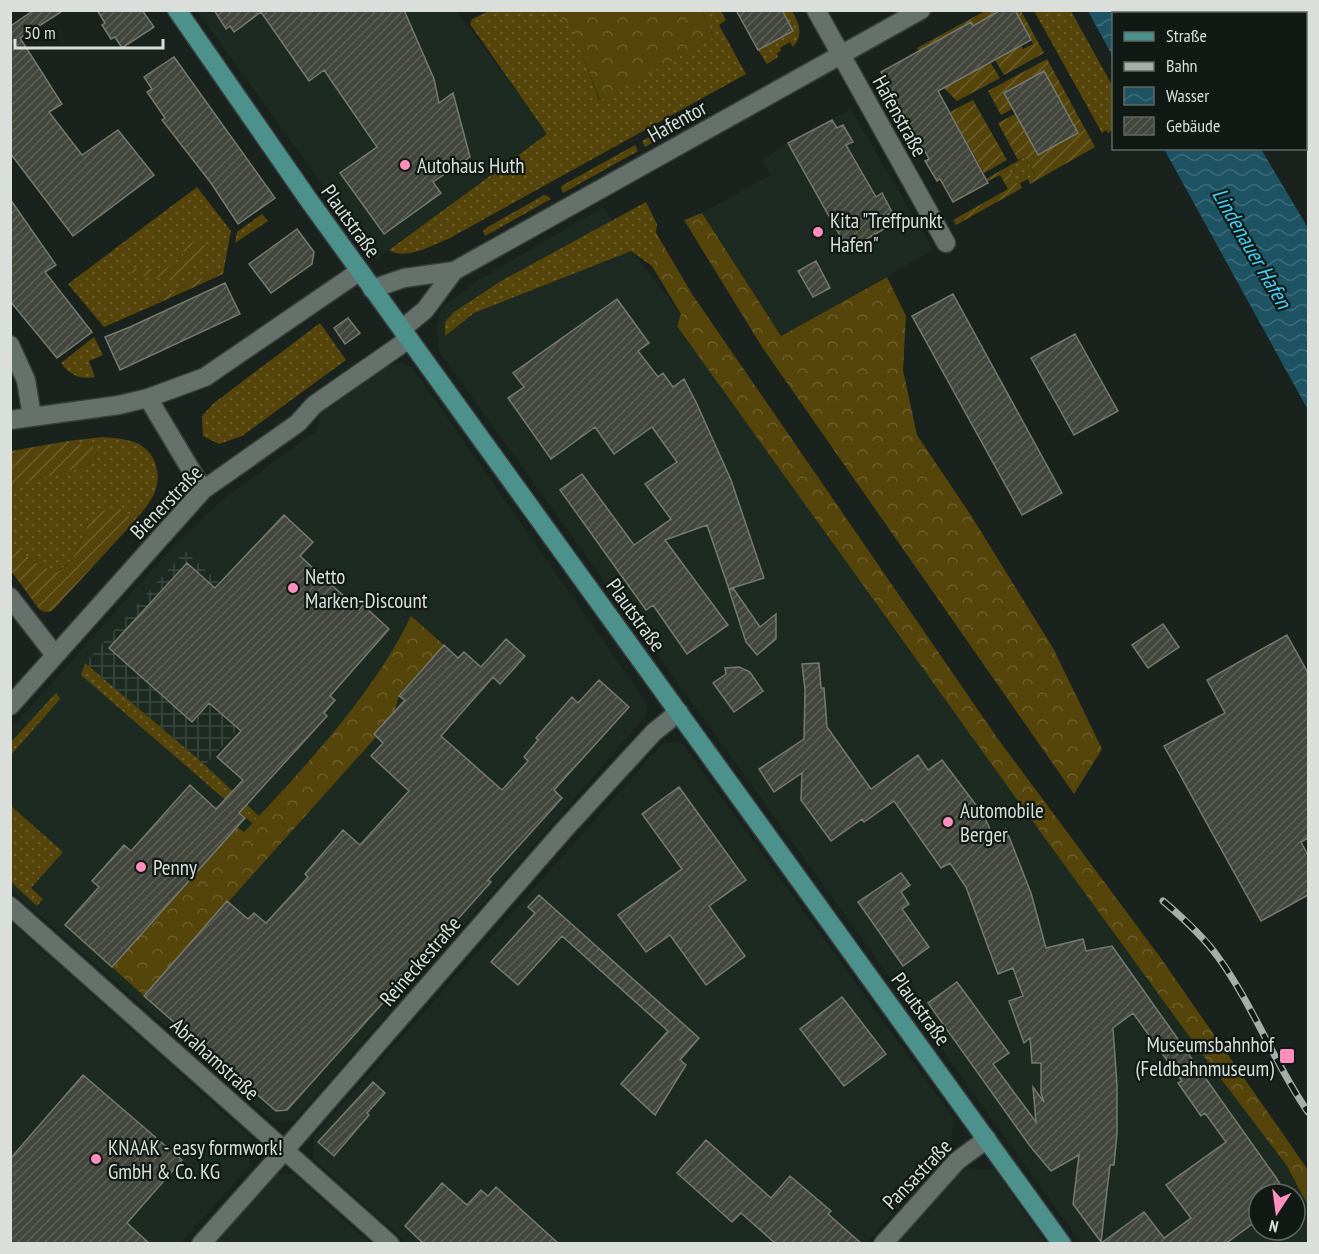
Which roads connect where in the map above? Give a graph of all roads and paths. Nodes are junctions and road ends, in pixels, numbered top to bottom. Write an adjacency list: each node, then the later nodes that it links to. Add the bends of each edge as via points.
1 (177, 10): 7 (main road, Plautstraße)
2 (816, 10): 4 (street, Hafenstraße)
3 (921, 10): 4 (street, Hafentor)
4 (841, 56): 5 (street, Hafenstraße); 6 (street, Hafentor)
5 (946, 243)
6 (454, 271): 8 (street, Hafentor, via 404,278); 9 (street, Hafentor)
7 (360, 272): 8 (main road, Plautstraße); 11 (street, via 205,377)
8 (372, 289): 9 (main road, Plautstraße)
9 (406, 334): 14 (street, Bienerstraße, via 314,405 298,423); 18 (main road, Plautstraße)
10 (10, 345): 12 (street, via 26,380)
11 (148, 398): 12 (street); 14 (street)
12 (32, 417): 13 (street)
13 (10, 420)
14 (203, 490): 16 (street, Bienerstraße)
15 (10, 597): 16 (street)
16 (55, 655): 17 (street, Bienerstraße)
17 (10, 706)
18 (679, 712): 20 (main road, Plautstraße); 21 (street, Reineckestraße, via 654,732 563,831)
19 (10, 906): 21 (street, Abrahamstraße)
20 (987, 1139): 24 (street, Pansastraße, via 957,1161); 25 (main road, Plautstraße)
21 (284, 1151): 22 (street, Reineckestraße); 23 (street, Abrahamstraße)
22 (201, 1244)
23 (390, 1244)
24 (883, 1244)
25 (1062, 1244)

